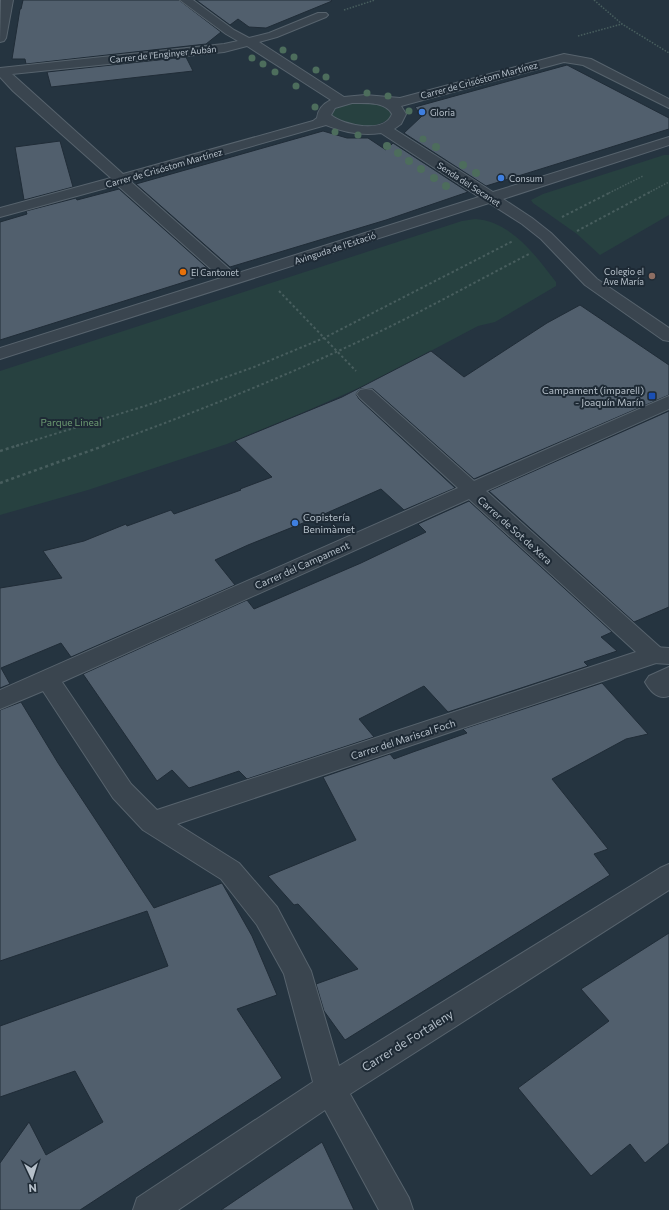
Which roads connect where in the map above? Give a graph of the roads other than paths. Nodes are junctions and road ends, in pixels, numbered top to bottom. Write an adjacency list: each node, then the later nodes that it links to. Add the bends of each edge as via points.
1 (7, 0): 3 (street)
2 (186, 0): 6 (street)
3 (2, 14): 5 (street)
4 (322, 15): 6 (street, Carrer de l'Enginyer Aubán)
5 (0, 38)
6 (248, 42): 7 (street, Carrer de l'Enginyer Aubán, via 224,48); 8 (street)
7 (0, 75): 14 (street, via 18,88)
8 (341, 101): 9 (street, Carrer de Crisóstom Martínez); 11 (street, Carrer de Crisóstom Martínez, via 328,108)
9 (380, 101): 10 (street, Carrer de Crisóstom Martínez, via 400,102 557,59 579,60); 12 (street, via 394,107 399,116 392,124)
10 (669, 104)
11 (324, 116): 12 (street, via 332,124 345,129); 14 (street, Carrer de Crisóstom Martínez, via 324,120 318,124)
12 (383, 128): 15 (street, Senda del Secanet)
13 (669, 141): 15 (street, Avinguda de l'Estació)
14 (120, 180): 16 (street, Carrer de Crisóstom Martínez); 17 (street)
15 (491, 198): 17 (street, Avinguda de l'Estació); 18 (street, Senda del Secanet, via 527,221 592,282)
16 (0, 213)
17 (232, 280): 19 (street, Avinguda de l'Estació)
18 (669, 336)
19 (0, 354)
20 (366, 394): 22 (street, Carrer de Sot de Xera)
21 (669, 402): 22 (street, Carrer del Campament)
22 (471, 490): 23 (street, Carrer de Sot de Xera); 25 (street, Carrer del Campament)
23 (662, 656): 28 (street, Carrer del Mariscal Foch)
24 (669, 676): 26 (street, via 657,682 664,689)
25 (47, 679): 27 (street, Carrer del Campament); 28 (street, via 122,790)
26 (669, 686)
27 (0, 700)
28 (152, 822): 30 (street, via 230,871 267,916 297,971)
29 (669, 876): 30 (street, Carrer de Fortaleny)
30 (330, 1089): 31 (street, Carrer de Fortaleny); 32 (street)
31 (149, 1210)
32 (397, 1210)

